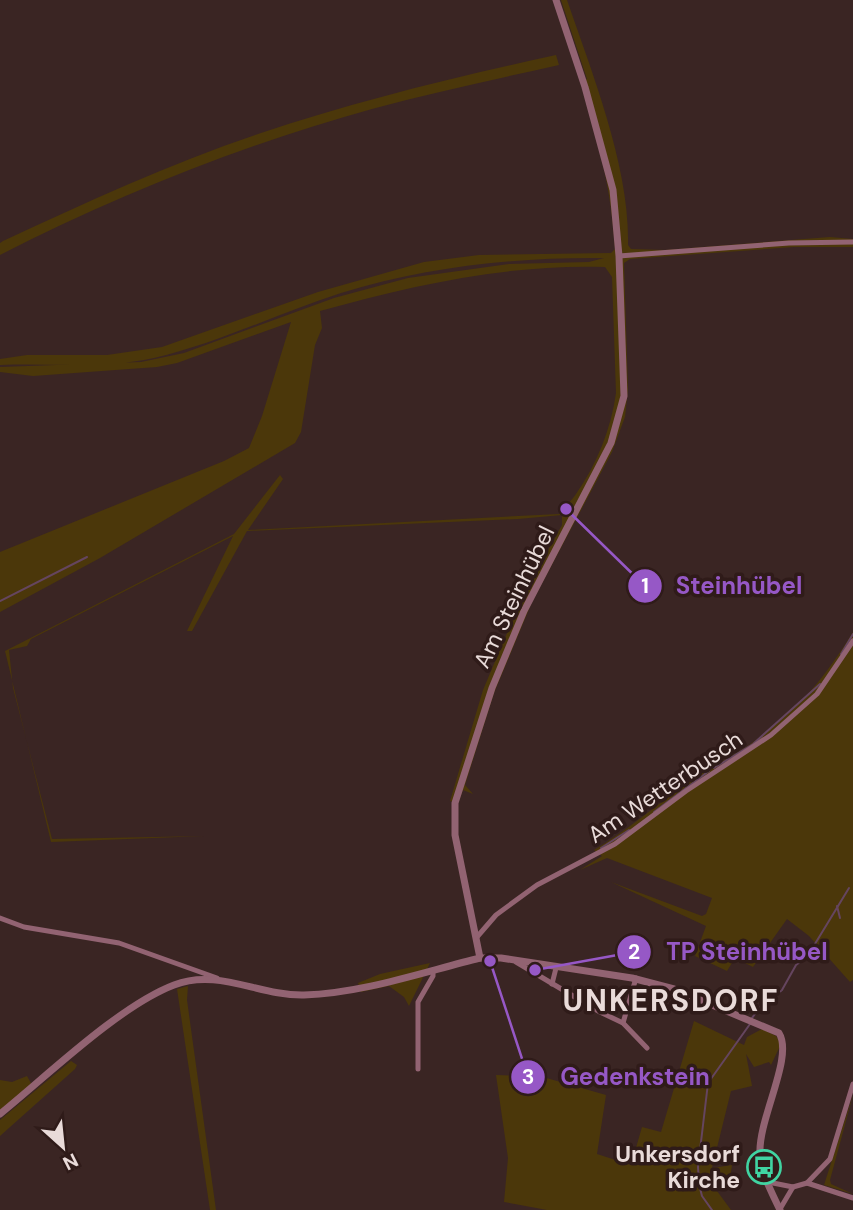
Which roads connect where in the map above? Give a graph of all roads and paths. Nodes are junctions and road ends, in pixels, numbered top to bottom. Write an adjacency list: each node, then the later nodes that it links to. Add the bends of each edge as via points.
1 (556, 0): 3 (street, Am Steinhübel, via 606,162)
2 (853, 242): 3 (street)
3 (620, 256): 6 (street, Am Steinhübel, via 624,396 617,430 524,611 492,688 455,803 455,835)
4 (853, 641): 6 (street, Am Wetterbusch, via 817,694 771,735 615,845 537,886 496,915)
5 (0, 918): 10 (street, via 24,927 119,943)
6 (477, 937): 7 (street, Am Steinhübel)
7 (480, 958): 8 (street); 11 (street)
8 (516, 962): 9 (street); 15 (street)
9 (556, 968): 13 (street); 15 (street)
10 (192, 970): 12 (street); 14 (street)
11 (430, 970): 12 (street, via 331,993 300,995); 18 (street, via 433,976 418,1002)
12 (217, 978): 14 (street)
13 (636, 978): 16 (street); 21 (street, via 776,1031 785,1046 760,1144)
14 (192, 979): 20 (street, via 129,1010)
15 (552, 984): 16 (street)
16 (623, 1023): 17 (street)
17 (647, 1048)
18 (418, 1069)
19 (853, 1084): 22 (street, via 830,1159)
20 (0, 1114)
21 (768, 1182): 23 (street); 25 (street)
22 (807, 1182): 23 (street); 24 (street)
23 (793, 1187): 25 (street)
24 (853, 1198)
25 (780, 1210)

